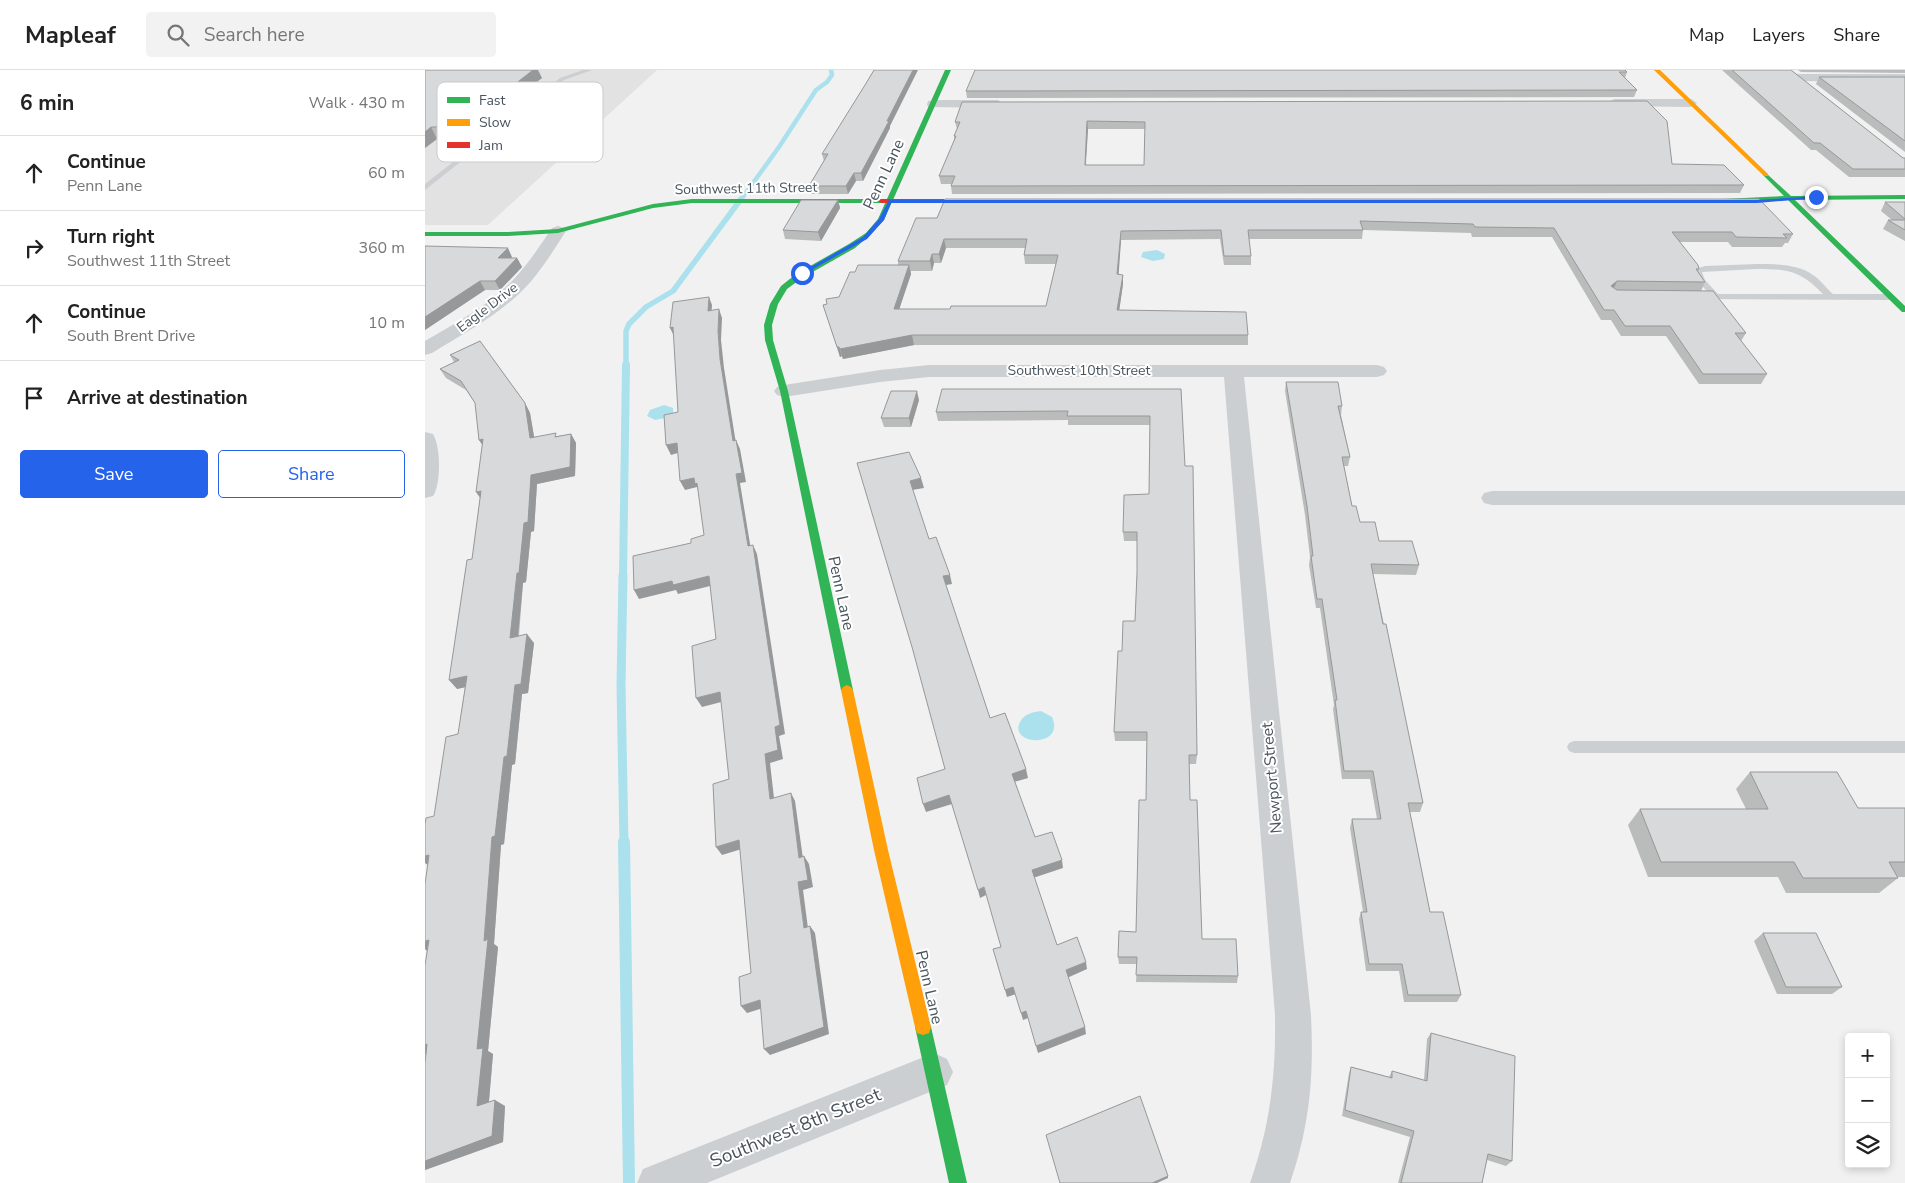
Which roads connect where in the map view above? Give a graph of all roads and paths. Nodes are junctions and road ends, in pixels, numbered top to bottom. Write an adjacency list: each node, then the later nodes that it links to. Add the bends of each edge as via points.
1 (589, 70): 6 (lane)
2 (947, 70): 10 (street, Penn Lane)
3 (1657, 70): 9 (street)
4 (1793, 74): 5 (street); 7 (street)
5 (1905, 78)
6 (558, 82)
7 (1813, 90)
8 (1599, 103): 9 (street)
9 (1691, 103): 15 (street)
10 (933, 104): 11 (street); 16 (street, Penn Lane)
11 (1013, 104)
12 (458, 162): 13 (lane)
13 (425, 188)
14 (1905, 197): 15 (street)
15 (1791, 199): 18 (street); 24 (street)
16 (889, 201): 17 (street, Southwest 11th Street); 19 (street, Southwest 11th Street, via 692,201 645,208); 29 (street, Penn Lane, via 873,231 797,277 782,291 774,305 768,324 769,336)
17 (999, 201)
18 (1713, 201)
19 (557, 231): 20 (street, Southwest 11th Street); 26 (street, Eagle Drive, via 545,251 508,294)
20 (425, 234)
21 (1688, 296): 22 (lane)
22 (1717, 296): 23 (lane); 23 (lane, via 1701,280 1698,271 1705,268 1783,267 1804,273)
23 (1830, 296): 24 (lane)
24 (1891, 297): 25 (street)
25 (1905, 310)
26 (425, 349)
27 (1233, 371): 28 (street, Southwest 10th Street); 29 (street, Southwest 10th Street, via 929,371); 39 (street, Newport Street, via 1295,1051 1293,1099 1281,1153)
28 (1377, 371)
29 (784, 391): 36 (street, Penn Lane, via 879,841)
30 (425, 439): 31 (street, via 428,458)
31 (425, 491)
32 (1492, 498): 33 (street)
33 (1905, 498)
34 (1905, 747): 35 (lane)
35 (1573, 748)
36 (934, 1072): 37 (street, Southwest 8th Street); 38 (street, Penn Lane)
37 (659, 1182)
38 (958, 1183)
39 (1270, 1183)

